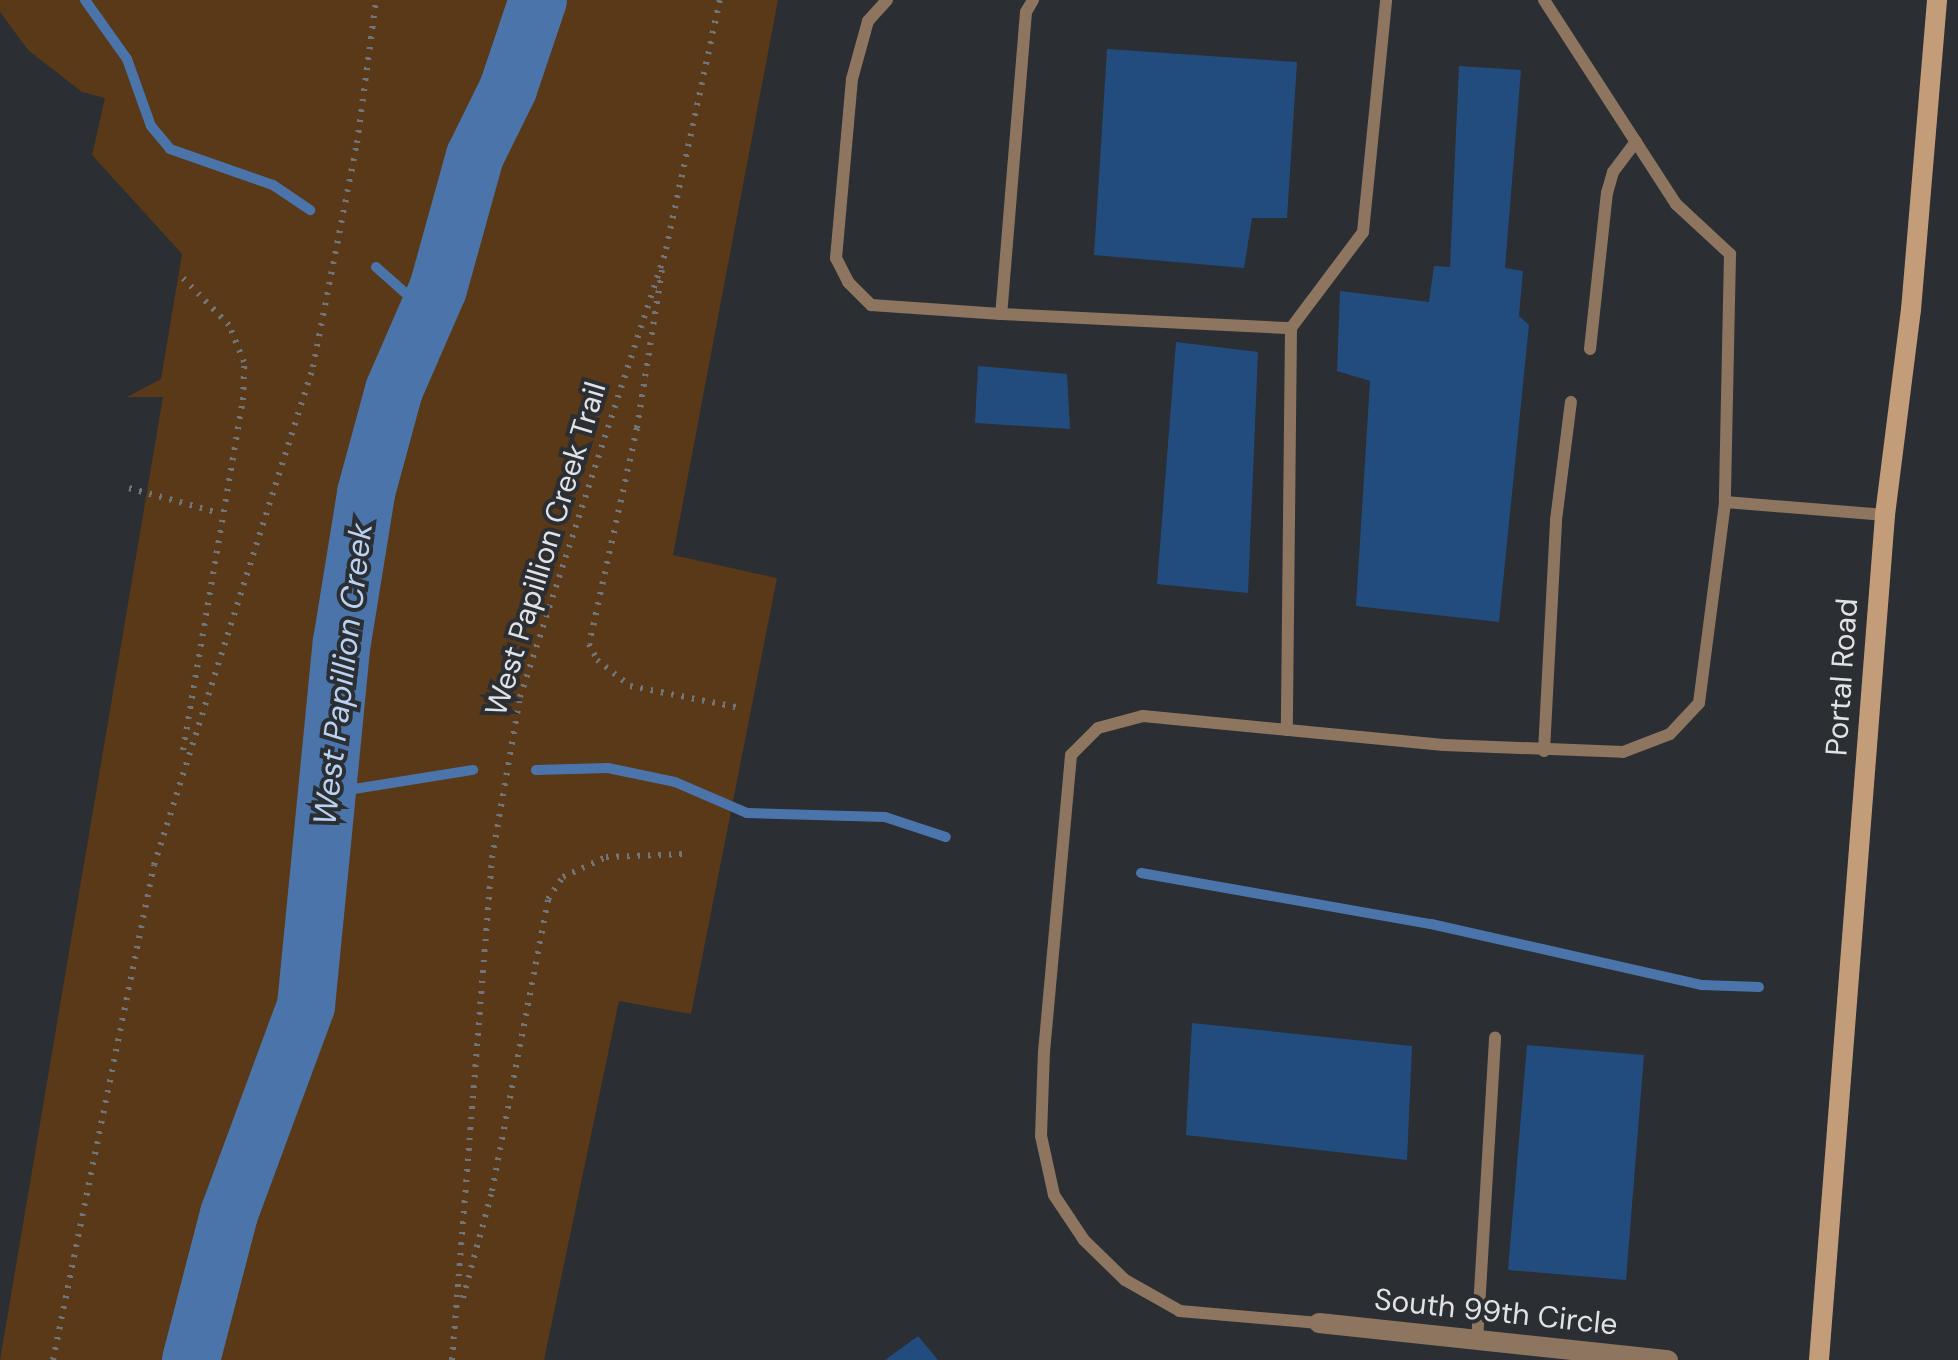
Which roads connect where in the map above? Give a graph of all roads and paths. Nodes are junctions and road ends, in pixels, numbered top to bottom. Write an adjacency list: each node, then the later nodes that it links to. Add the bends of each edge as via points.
1 (376, 0): 22 (path, via 357,143 312,366)
2 (720, 0): 9 (path, West Papillion Creek Trail)
3 (887, 0): 11 (lane, via 868,21 852,79 836,258 871,306)
4 (1033, 0): 11 (lane, via 1026,12)
5 (1386, 0): 12 (lane, via 1363,232)
6 (1544, 0): 8 (lane)
7 (1937, 0): 18 (main road, Portal Road)
8 (1636, 142): 13 (lane, via 1613,172 1607,194); 16 (lane, via 1676,204 1730,254)
9 (666, 249): 19 (path, via 637,428 590,644 597,660 630,686); 25 (path, West Papillion Creek Trail, via 520,697 492,858)
10 (183, 278): 17 (path, via 229,324 244,362 243,400)
11 (1001, 314): 12 (lane)
12 (1291, 328): 20 (lane)
13 (1590, 348)
14 (1572, 402): 21 (lane, via 1556,520)
15 (129, 488): 17 (path)
16 (1726, 502): 18 (lane); 21 (lane, via 1699,703 1670,734 1623,752)
17 (220, 512): 22 (path)
18 (1886, 515): 31 (main road, Portal Road)
19 (736, 707)
20 (1287, 730): 21 (lane); 26 (lane, via 1143,716 1098,728 1071,755 1042,1136 1054,1195 1084,1240 1125,1280 1180,1311)
21 (1544, 751)
22 (180, 768): 28 (path, via 154,864)
23 (684, 854): 25 (path, via 606,857 564,878 548,900 492,1191)
24 (1495, 1038): 27 (lane)
25 (459, 1314): 29 (path, West Papillion Creek Trail)
26 (1318, 1323): 27 (street, South 99th Circle)
27 (1477, 1342): 30 (street, South 99th Circle)
28 (53, 1360)
29 (452, 1360)
30 (1668, 1360)
31 (1818, 1360)

